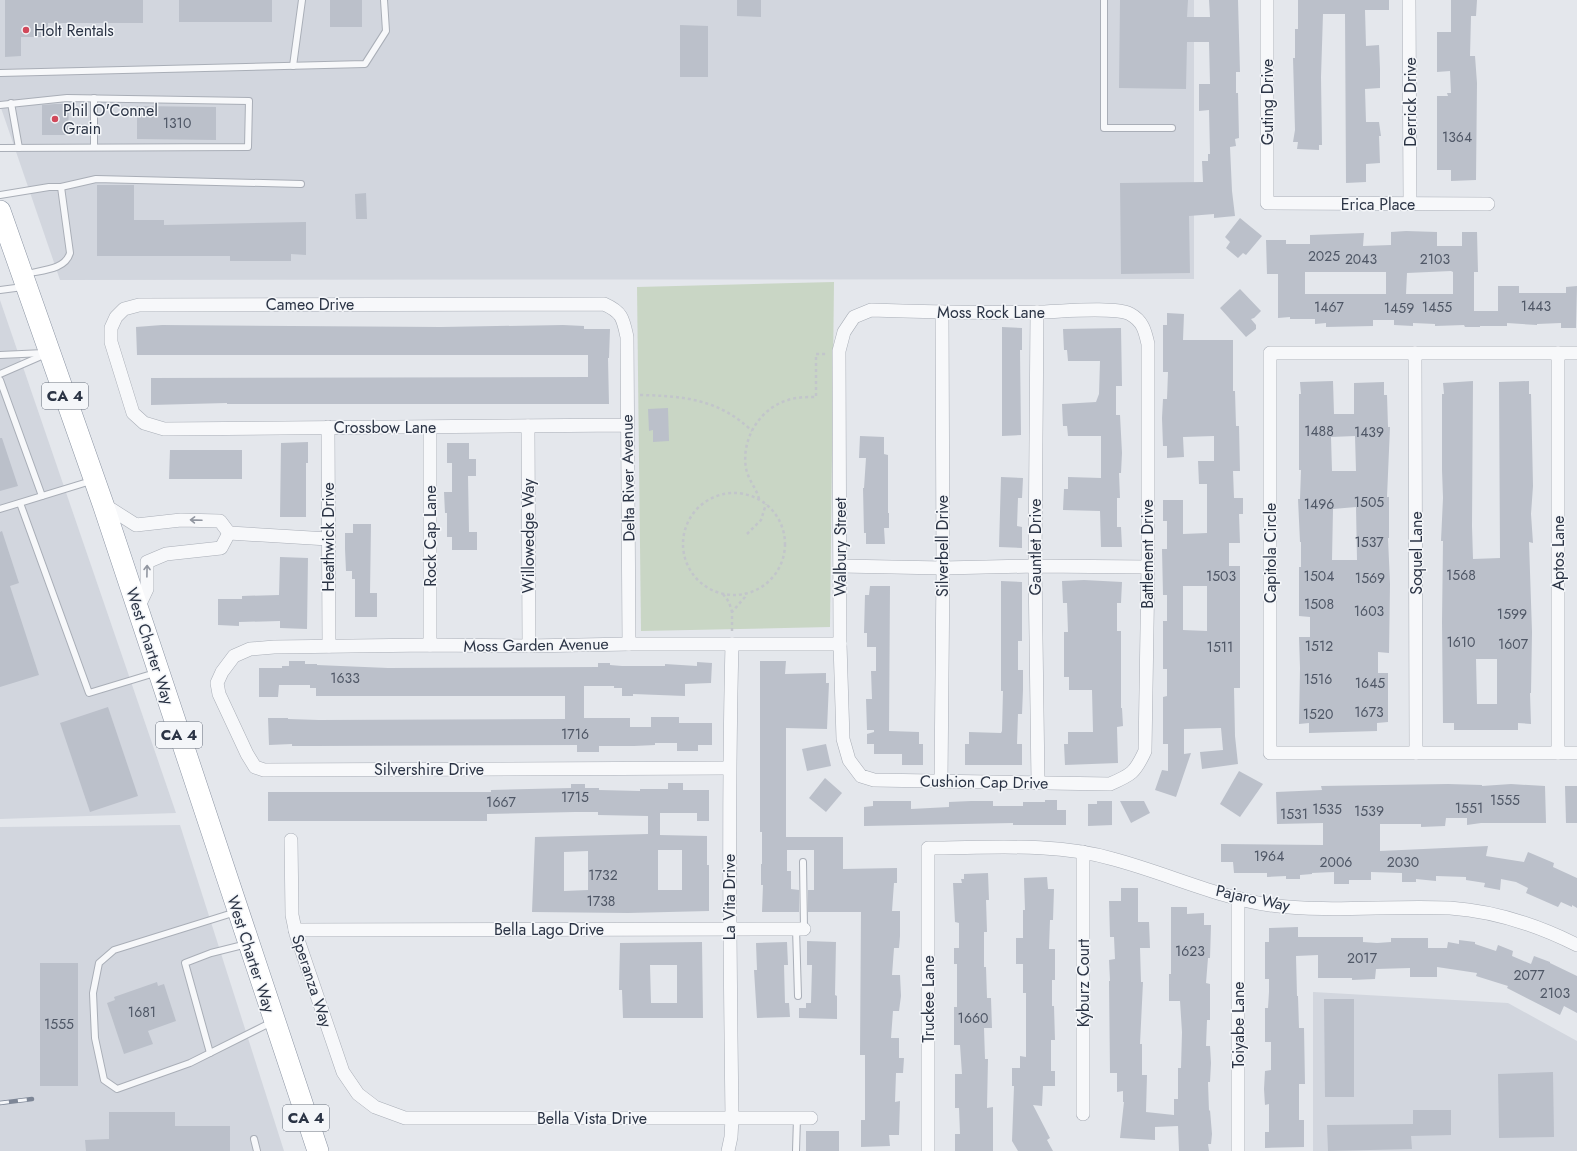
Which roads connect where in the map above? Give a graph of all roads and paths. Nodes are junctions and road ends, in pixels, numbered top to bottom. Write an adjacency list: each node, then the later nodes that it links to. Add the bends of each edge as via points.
1 (302, 0): 6 (lane)
2 (384, 0): 6 (lane, via 386,31 365,64)
3 (1104, 0): 11 (lane, via 1104,128)
4 (1267, 0): 18 (street, Guting Drive)
5 (1410, 0): 19 (street, Derrick Drive)
6 (293, 66): 7 (lane)
7 (0, 73)
8 (94, 98): 9 (lane); 12 (lane); 12 (lane, via 249,101 248,147)
9 (11, 103): 10 (lane); 14 (lane)
10 (0, 104)
11 (1172, 128)
12 (94, 147): 14 (lane)
13 (0, 148): 14 (lane)
14 (19, 148)
15 (302, 184): 16 (lane, via 96,179)
16 (61, 187): 17 (lane); 22 (lane, via 70,253 68,260)
17 (0, 195)
18 (1267, 203): 19 (street, Erica Place)
19 (1410, 204): 20 (street, Erica Place)
20 (1488, 204)
21 (0, 211): 22 (highway, West Charter Way / CA 4)
22 (25, 281): 23 (lane); 29 (highway, West Charter Way / CA 4)
23 (0, 290)
24 (942, 312): 25 (street, Moss Rock Lane); 28 (street, Moss Rock Lane, via 871,310 854,317); 57 (street, Silverbell Drive)
25 (1037, 312): 27 (street, Moss Rock Lane, via 1108,310 1130,314); 55 (street, Gauntlet Drive)
26 (620, 314): 37 (street, Delta River Avenue, via 627,336); 38 (street, Cameo Drive, via 604,304 139,304 124,309 116,317 111,328 111,342 133,413)
27 (1143, 325): 56 (street, Battlement Drive, via 1148,344)
28 (844, 332): 33 (street, Walbury Street)
29 (50, 353): 34 (lane); 35 (lane); 44 (highway, West Charter Way / CA 4)
30 (1415, 353): 31 (street, Capitola Circle); 70 (street, Soquel Lane); 70 (street, Capitola Circle, via 1270,353 1270,753)
31 (1558, 353): 32 (street, Capitola Circle); 71 (street, Aptos Lane)
32 (1577, 353)
33 (839, 354): 43 (path, via 816,354 816,397 780,403 765,413); 54 (street, Walbury Street)
34 (0, 355)
35 (0, 374)
36 (0, 380): 45 (lane)
37 (627, 395): 39 (street, Delta River Avenue); 43 (path, via 678,396 707,403 734,416)
38 (144, 423): 42 (street, Crossbow Lane, via 164,429)
39 (627, 425): 40 (street, Crossbow Lane); 62 (street, Delta River Avenue)
40 (528, 426): 41 (street, Crossbow Lane); 67 (street, Willowedge Way)
41 (430, 427): 42 (street, Crossbow Lane); 65 (street, Rock Cap Lane)
42 (328, 428): 53 (street, Heathwick Drive)
43 (752, 431): 46 (path, via 746,453 746,466 748,478)
44 (95, 480): 45 (lane); 48 (highway, West Charter Way / CA 4)
45 (42, 496): 47 (lane)
46 (759, 500): 49 (path); 58 (path, via 738,493 723,494 697,509 689,522 684,536 684,551 689,566 697,578 709,588)
47 (20, 504): 50 (lane); 69 (lane, via 89,693)
48 (103, 504): 51 (street, one-way to 48, via 220,521 181,520 136,525); 60 (highway, West Charter Way / CA 4)
49 (766, 504): 52 (path, via 761,520); 59 (path, via 777,516 784,531 782,563 773,577 761,587)
50 (0, 510)
51 (229, 534): 53 (street); 60 (street, one-way to 51, via 147,589 147,562 166,554 221,548)
52 (747, 534)
53 (328, 539): 66 (street, Heathwick Drive)
54 (841, 566): 57 (street); 64 (street, Walbury Street)
55 (1035, 566): 56 (street); 57 (street); 77 (street, Gauntlet Drive)
56 (1148, 567): 75 (street, Battlement Drive, via 1145,751 1138,768)
57 (943, 568): 76 (street, Silverbell Drive)
58 (723, 593): 59 (path); 61 (path)
59 (746, 593): 61 (path)
60 (138, 608): 69 (highway, West Charter Way / CA 4)
61 (732, 612): 63 (path)
62 (629, 644): 63 (street, Moss Garden Avenue); 67 (street, Moss Garden Avenue)
63 (732, 644): 64 (street, Moss Garden Avenue); 74 (street, La Vita Drive)
64 (840, 644): 73 (street, Walbury Street, via 843,739)
65 (430, 645): 66 (street, Moss Garden Avenue); 67 (street, Moss Garden Avenue)
66 (328, 646): 68 (street, Moss Garden Avenue, via 250,649)
67 (529, 646)
68 (234, 656): 74 (street, Silvershire Drive, via 217,683 219,694 247,754 255,767 264,770)
69 (159, 672): 83 (highway, West Charter Way / CA 4)
70 (1416, 753): 71 (street, Capitola Circle)
71 (1558, 753): 72 (street, Capitola Circle)
72 (1577, 753)
73 (849, 760): 76 (street, Cushion Cap Drive, via 861,776 874,780)
74 (729, 768): 84 (street, La Vita Drive)
75 (1127, 777): 77 (street, Cushion Cap Drive, via 1110,784)
76 (941, 781): 77 (street, Cushion Cap Drive)
77 (1038, 782)
78 (291, 840): 86 (street, Speranza Way, via 292,916)
79 (928, 848): 80 (street, Pajaro Way, via 1050,848); 102 (street, Truckee Lane)
80 (1083, 852): 82 (street, Pajaro Way, via 1113,858); 93 (street, Kyburz Court)
81 (803, 862): 85 (lane)
82 (1238, 898): 88 (street, Pajaro Way, via 1301,908 1450,908 1482,912 1513,919); 103 (street, Toiyabe Lane)
83 (237, 911): 87 (highway, West Charter Way / CA 4); 91 (lane, via 114,950 99,963 93,993 95,1038 104,1080 117,1089 190,1063)
84 (729, 929): 85 (street, Bella Lago Drive); 86 (street, Bella Lago Drive); 94 (street, La Vita Drive)
85 (800, 929): 89 (lane)
86 (295, 930): 92 (street, Speranza Way, via 343,1072 358,1094)
87 (248, 944): 90 (highway, West Charter Way / CA 4); 91 (lane, via 211,953 185,963)
88 (1577, 945)
89 (798, 996)
90 (274, 1022): 91 (lane); 99 (highway, West Charter Way / CA 4)
91 (210, 1053)
92 (375, 1107): 94 (street, Bella Vista Drive, via 405,1118)
93 (1083, 1114)
94 (732, 1118): 95 (street, Bella Vista Drive); 100 (street, La Vita Drive)
95 (797, 1118): 96 (street, Bella Vista Drive); 101 (lane)
96 (811, 1118)
97 (254, 1139): 98 (lane)
98 (257, 1151)
99 (318, 1151)
100 (728, 1151)
101 (796, 1151)
102 (928, 1151)
103 (1238, 1151)

